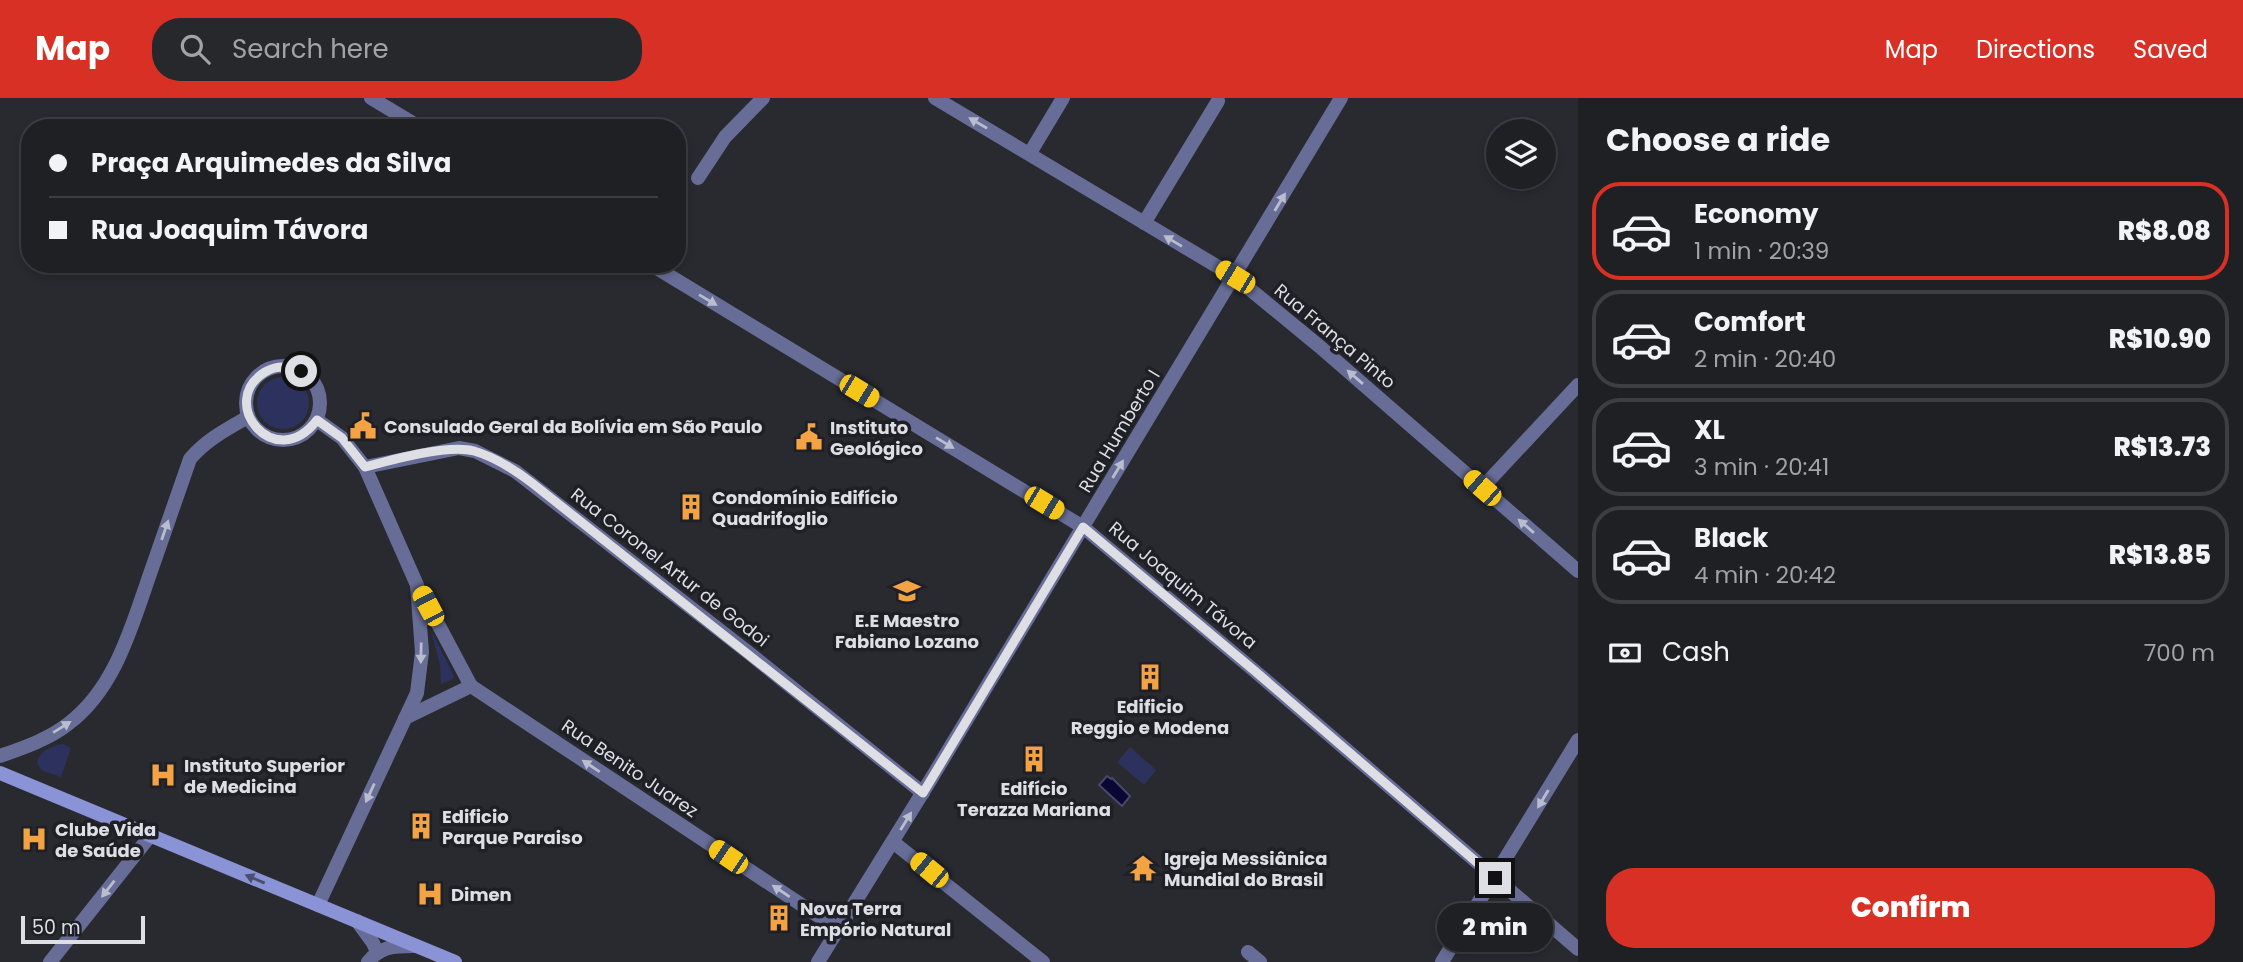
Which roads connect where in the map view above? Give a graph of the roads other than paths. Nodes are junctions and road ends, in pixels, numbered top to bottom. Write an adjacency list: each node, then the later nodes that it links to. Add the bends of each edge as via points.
1 (371, 98): 7 (street)
2 (763, 98): 9 (street, via 726,137)
3 (935, 98): 8 (street, Rua França Pinto, one-way to 3)
4 (1063, 98): 8 (street)
5 (1341, 98): 12 (street, Rua Humberto I, one-way to 5)
6 (1218, 101): 10 (street)
7 (406, 119)
8 (1030, 153): 10 (street, Rua França Pinto)
9 (698, 178)
10 (1144, 223): 12 (street, Rua França Pinto, one-way to 10)
11 (665, 273): 18 (street, Rua Joaquim Távora, one-way to 18)
12 (1235, 277): 17 (street, Rua França Pinto, one-way to 12); 18 (street, Rua Humberto I, one-way to 12)
13 (1578, 385): 17 (street)
14 (248, 417): 15 (street, via 266,436 285,440 305,434); 15 (street, via 246,401 254,381 281,367 301,371 316,387 320,403); 24 (street, one-way to 14, via 68,725 92,702 126,642 190,459 219,433)
15 (317, 420): 16 (street, via 342,438)
16 (365, 467): 20 (street); 26 (street, Rua Coronel Artur de Godoi, via 458,449 475,451 515,471)
17 (1482, 488): 19 (street, Rua França Pinto, one-way to 17)
18 (1083, 527): 26 (street, Rua Humberto I); 29 (street, Rua Joaquim Távora)
19 (1578, 571)
20 (417, 585): 21 (street); 22 (street, one-way to 22, via 421,676)
21 (471, 686): 22 (street); 32 (street, Rua Benito Juarez, one-way to 21)
22 (405, 718): 30 (street, one-way to 30)
23 (1578, 740): 29 (street, one-way to 29)
24 (0, 756)
25 (0, 773): 27 (street)
26 (923, 793): 28 (street, Rua Humberto I, one-way to 26)
27 (150, 836): 30 (street, one-way to 27); 37 (street, one-way to 37)
28 (892, 842): 32 (street, Rua Humberto I); 40 (street)
29 (1495, 878): 34 (street, Rua Joaquim Távora); 42 (street)
30 (318, 905): 31 (street)
31 (357, 921): 33 (street); 36 (street, via 373,943)
32 (838, 929): 39 (street, Rua Humberto I)
33 (414, 946): 36 (street, via 390,948); 38 (street)
34 (1578, 949)
35 (1248, 952): 41 (street)
36 (372, 957)
37 (50, 962)
38 (455, 962)
39 (818, 962)
40 (1042, 962)
41 (1260, 962)
42 (1443, 962)

